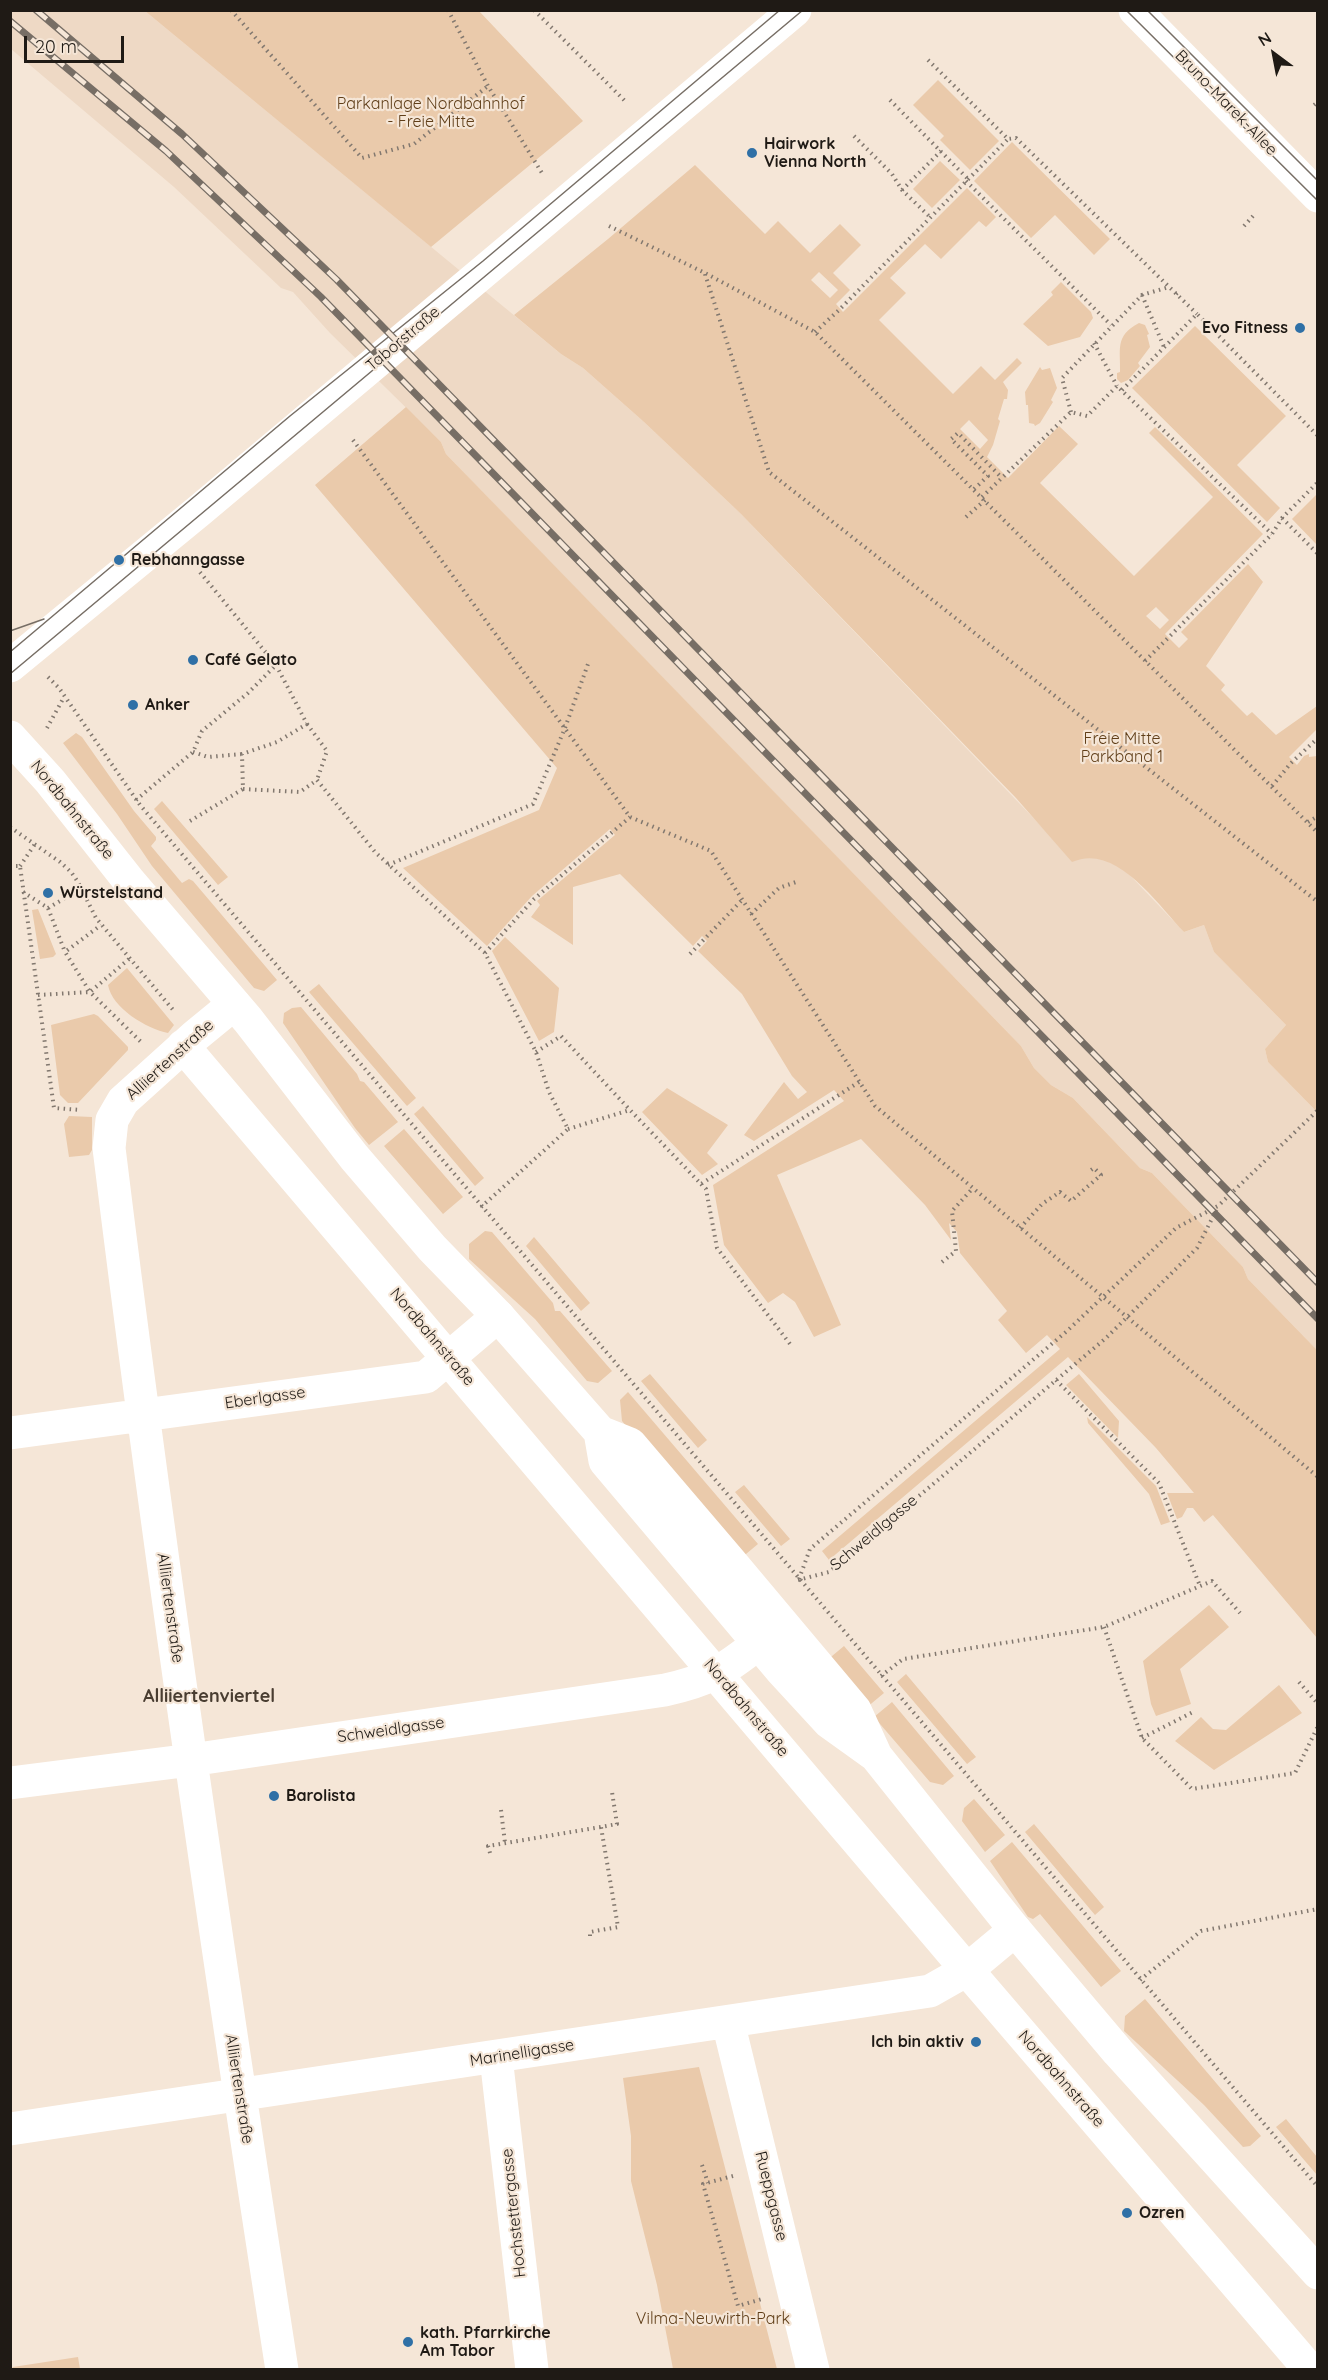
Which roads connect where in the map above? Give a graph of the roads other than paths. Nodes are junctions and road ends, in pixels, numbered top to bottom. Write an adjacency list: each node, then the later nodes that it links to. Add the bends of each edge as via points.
1 (795, 10): 4 (street, Taborstraße)
2 (1135, 10): 3 (street, Bruno-Marek-Allee)
3 (1317, 196)
4 (10, 666)
5 (10, 737): 6 (street, Nordbahnstraße)
6 (234, 1004): 7 (street, Alliiertenstraße); 8 (street, Nordbahnstraße, via 354,1157 432,1248)
7 (183, 1046): 9 (street, Nordbahnstraße); 10 (street, Alliiertenstraße, via 115,1112 110,1131)
8 (498, 1316): 9 (street, Eberlgasse); 11 (street, Nordbahnstraße)
9 (450, 1358): 10 (street, Eberlgasse, via 426,1377); 14 (street, Nordbahnstraße)
10 (142, 1415): 12 (street, Eberlgasse); 16 (street, Alliiertenstraße)
11 (600, 1432): 13 (street, Nordbahnstraße, via 605,1461); 15 (street, Nordbahnstraße, via 630,1444 729,1560 855,1710)
12 (10, 1433)
13 (759, 1643): 14 (street, Schweidlgasse); 15 (street, Nordbahnstraße, via 829,1722)
14 (717, 1674): 16 (street, Schweidlgasse, via 665,1690); 19 (street, Nordbahnstraße)
15 (876, 1756): 18 (street, Nordbahnstraße)
16 (191, 1760): 17 (street, Schweidlgasse); 22 (street, Alliiertenstraße)
17 (10, 1783)
18 (1015, 1930): 19 (street, Marinelligasse); 24 (street, Nordbahnstraße, via 1118,2052)
19 (967, 1970): 20 (street, Marinelligasse, via 930,1991); 28 (street, Nordbahnstraße)
20 (729, 2022): 21 (street, Marinelligasse); 27 (street, Rueppgasse)
21 (496, 2057): 22 (street, Marinelligasse); 26 (street, Hochstettergasse)
22 (240, 2096): 23 (street, Marinelligasse); 25 (street, Alliiertenstraße)
23 (10, 2130)
24 (1317, 2273)
25 (282, 2370)
26 (532, 2370)
27 (813, 2370)
28 (1310, 2370)

